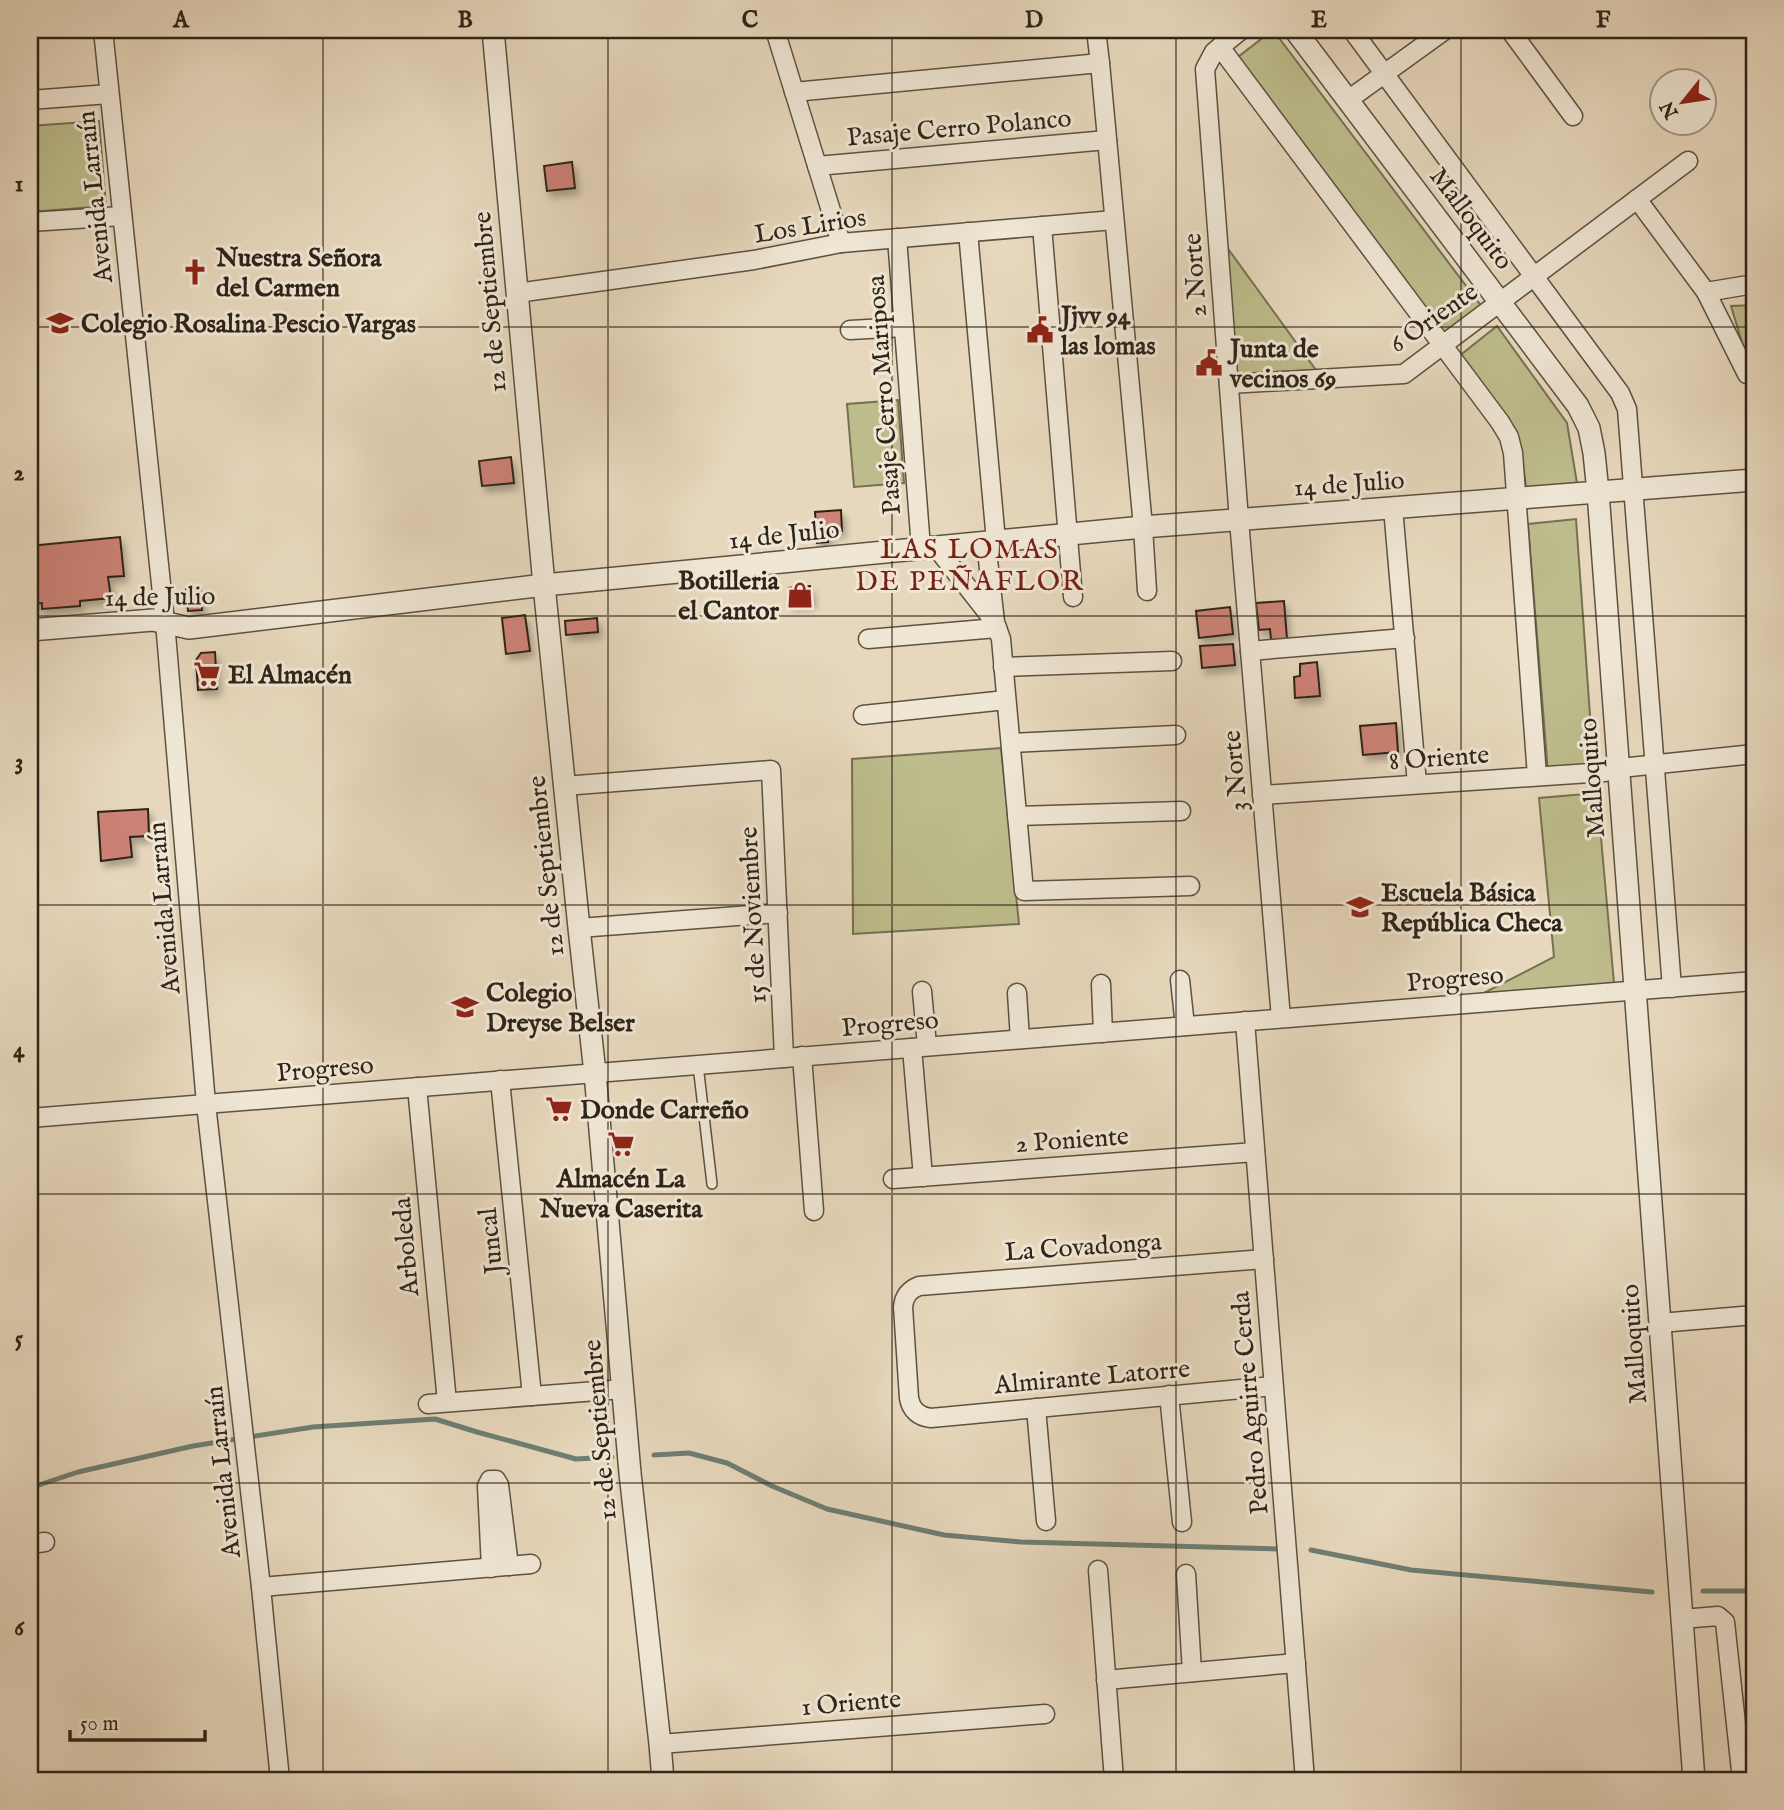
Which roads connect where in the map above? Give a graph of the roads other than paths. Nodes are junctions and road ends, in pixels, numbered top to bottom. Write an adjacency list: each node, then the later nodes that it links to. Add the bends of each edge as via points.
1 (103, 30): 14 (street, Avenida Larraín)
2 (493, 30): 32 (street, 12 de Septiembre)
3 (775, 30): 13 (street)
4 (1096, 30): 11 (street)
5 (1241, 30): 10 (street)
6 (1295, 30): 16 (street, Malloquito)
7 (1352, 30): 12 (street)
8 (1445, 30): 12 (street)
9 (1510, 30): 17 (street)
10 (1220, 47): 36 (street, Malloquito); 38 (street, 2 Norte, via 1205,69)
11 (1100, 63): 13 (street); 18 (street)
12 (1384, 74): 16 (street); 29 (street)
13 (794, 92): 20 (street)
14 (109, 94): 15 (street); 22 (street, Avenida Larraín)
15 (30, 100)
16 (1348, 100): 33 (street, Malloquito)
17 (1573, 116)
18 (1107, 140): 20 (street, Pasaje Cerro Polanco); 23 (street)
19 (1688, 161): 21 (street, 6 Oriente)
20 (817, 166): 28 (street)
21 (1637, 199): 29 (street, 6 Oriente); 31 (street)
22 (122, 216): 24 (street); 52 (street, Avenida Larraín)
23 (1114, 220): 25 (street, Los Lirios); 45 (street)
24 (30, 222)
25 (1042, 226): 26 (street, Los Lirios); 46 (street)
26 (968, 232): 27 (street, Los Lirios); 47 (street)
27 (897, 238): 28 (street, Los Lirios); 34 (street, Pasaje Cerro Mariposa)
28 (841, 243): 32 (street, Los Lirios, via 754,260)
29 (1534, 276): 33 (street, 6 Oriente); 40 (street, via 1623,397)
30 (1754, 284): 31 (street)
31 (1706, 292): 37 (street, via 1747,374)
32 (517, 293): 49 (street, 12 de Septiembre)
33 (1500, 302): 36 (street, 6 Oriente); 41 (street, Malloquito, via 1578,406 1589,428)
34 (904, 327): 35 (street); 48 (street, Pasaje Cerro Mariposa)
35 (850, 330)
36 (1443, 346): 38 (street, 6 Oriente, via 1404,374); 42 (street, Malloquito, via 1509,437)
37 (1754, 374)
38 (1229, 384): 44 (street, 2 Norte)
39 (1754, 480): 40 (street, 14 de Julio)
40 (1633, 489): 41 (street, 14 de Julio); 65 (street)
41 (1598, 492): 42 (street, 14 de Julio); 66 (street, Malloquito)
42 (1516, 498): 43 (street, 14 de Julio); 67 (street, Malloquito)
43 (1393, 508): 44 (street, 14 de Julio); 55 (street)
44 (1239, 520): 45 (street, 14 de Julio); 57 (street, 3 Norte)
45 (1143, 527): 46 (street, 14 de Julio); 50 (street)
46 (1067, 534): 47 (street, 14 de Julio); 51 (street)
47 (991, 542): 48 (street, 14 de Julio); 53 (street)
48 (928, 548): 49 (street, 14 de Julio); 53 (street)
49 (544, 585): 52 (street, 14 de Julio, via 189,628); 69 (street, 12 de Septiembre)
50 (1147, 591)
51 (1073, 597)
52 (165, 622): 54 (street, 14 de Julio); 94 (street, Avenida Larraín)
53 (996, 625): 56 (street); 59 (street)
54 (30, 630)
55 (1405, 638): 57 (street); 68 (street)
56 (868, 639)
57 (1250, 651): 70 (street, 3 Norte)
58 (1172, 661): 59 (street)
59 (1003, 667): 60 (street)
60 (1006, 701): 61 (street); 63 (street)
61 (863, 715)
62 (1176, 735): 63 (street)
63 (1011, 743): 72 (street)
64 (1754, 754): 65 (street, 8 Oriente)
65 (1655, 764): 66 (street, 8 Oriente); 79 (street)
66 (1618, 769): 67 (street, 8 Oriente); 80 (street, Malloquito)
67 (1537, 776): 68 (street, 8 Oriente)
68 (1417, 785): 70 (street, 8 Oriente)
69 (564, 786): 74 (street, 15 de Noviembre, via 771,769); 75 (street, 12 de Septiembre)
70 (1262, 795): 83 (street, 3 Norte)
71 (1181, 810): 72 (street)
72 (1017, 816): 73 (street, via 1024,891)
73 (1190, 886)
74 (778, 913): 75 (street); 89 (street, 15 de Noviembre)
75 (579, 928): 91 (street, 12 de Septiembre)
76 (1180, 980): 85 (street)
77 (1754, 981): 79 (street, Progreso)
78 (1101, 984): 86 (street)
79 (1672, 988): 80 (street, Progreso)
80 (1634, 990): 83 (street, Progreso); 103 (street, Malloquito)
81 (922, 991): 88 (street)
82 (1017, 993): 87 (street)
83 (1281, 1018): 84 (street, Progreso)
84 (1244, 1021): 85 (street, Progreso); 96 (street, Pedro Aguirre Cerda)
85 (1185, 1026): 86 (street, Progreso)
86 (1102, 1033): 87 (street, Progreso)
87 (1020, 1039): 88 (street, Progreso)
88 (920, 1047): 89 (street, Progreso); 97 (street)
89 (793, 1057): 90 (street, Progreso); 100 (street, 15 de Noviembre)
90 (698, 1065): 91 (street, Progreso); 99 (lane)
91 (595, 1073): 92 (street, Progreso); 105 (street, 12 de Septiembre)
92 (500, 1080): 93 (street, Progreso); 107 (street, Juncal)
93 (417, 1087): 94 (street, Progreso); 107 (street, Arboleda, via 438,1403)
94 (206, 1104): 95 (street, Progreso); 115 (street, Avenida Larraín)
95 (30, 1118)
96 (1255, 1152): 97 (street, 2 Poniente); 101 (street, Pedro Aguirre Cerda)
97 (923, 1177): 98 (street, 2 Poniente)
98 (893, 1179)
99 (712, 1184)
100 (814, 1211)
101 (1264, 1259): 104 (street, Pedro Aguirre Cerda); 109 (street, La Covadonga, via 919,1286 908,1292 903,1307 909,1398)
102 (1754, 1315): 103 (street)
103 (1660, 1323): 116 (street, Malloquito)
104 (1273, 1386): 106 (street, Almirante Latorre); 117 (street, Pedro Aguirre Cerda)
105 (623, 1389): 107 (street); 121 (street, 12 de Septiembre)
106 (1170, 1395): 108 (street, Almirante Latorre); 111 (street)
107 (532, 1396)
108 (1036, 1408): 109 (street, Almirante Latorre, via 931,1418); 110 (street)
109 (916, 1412)
110 (1046, 1521)
111 (1182, 1522)
112 (531, 1564): 115 (street)
113 (1098, 1570): 119 (street)
114 (1186, 1574): 118 (street)
115 (261, 1587): 122 (street, Avenida Larraín)
116 (1682, 1619): 126 (street, Malloquito); 127 (street, via 1718,1616 1725,1622)
117 (1296, 1663): 118 (street); 125 (street, Pedro Aguirre Cerda)
118 (1192, 1672): 119 (street)
119 (1106, 1680): 124 (street)
120 (1045, 1714): 121 (street, 1 Oriente)
121 (660, 1744): 123 (street, 12 de Septiembre)
122 (280, 1780)
123 (663, 1780)
124 (1114, 1780)
125 (1305, 1780)
126 (1694, 1780)
127 (1742, 1780)

